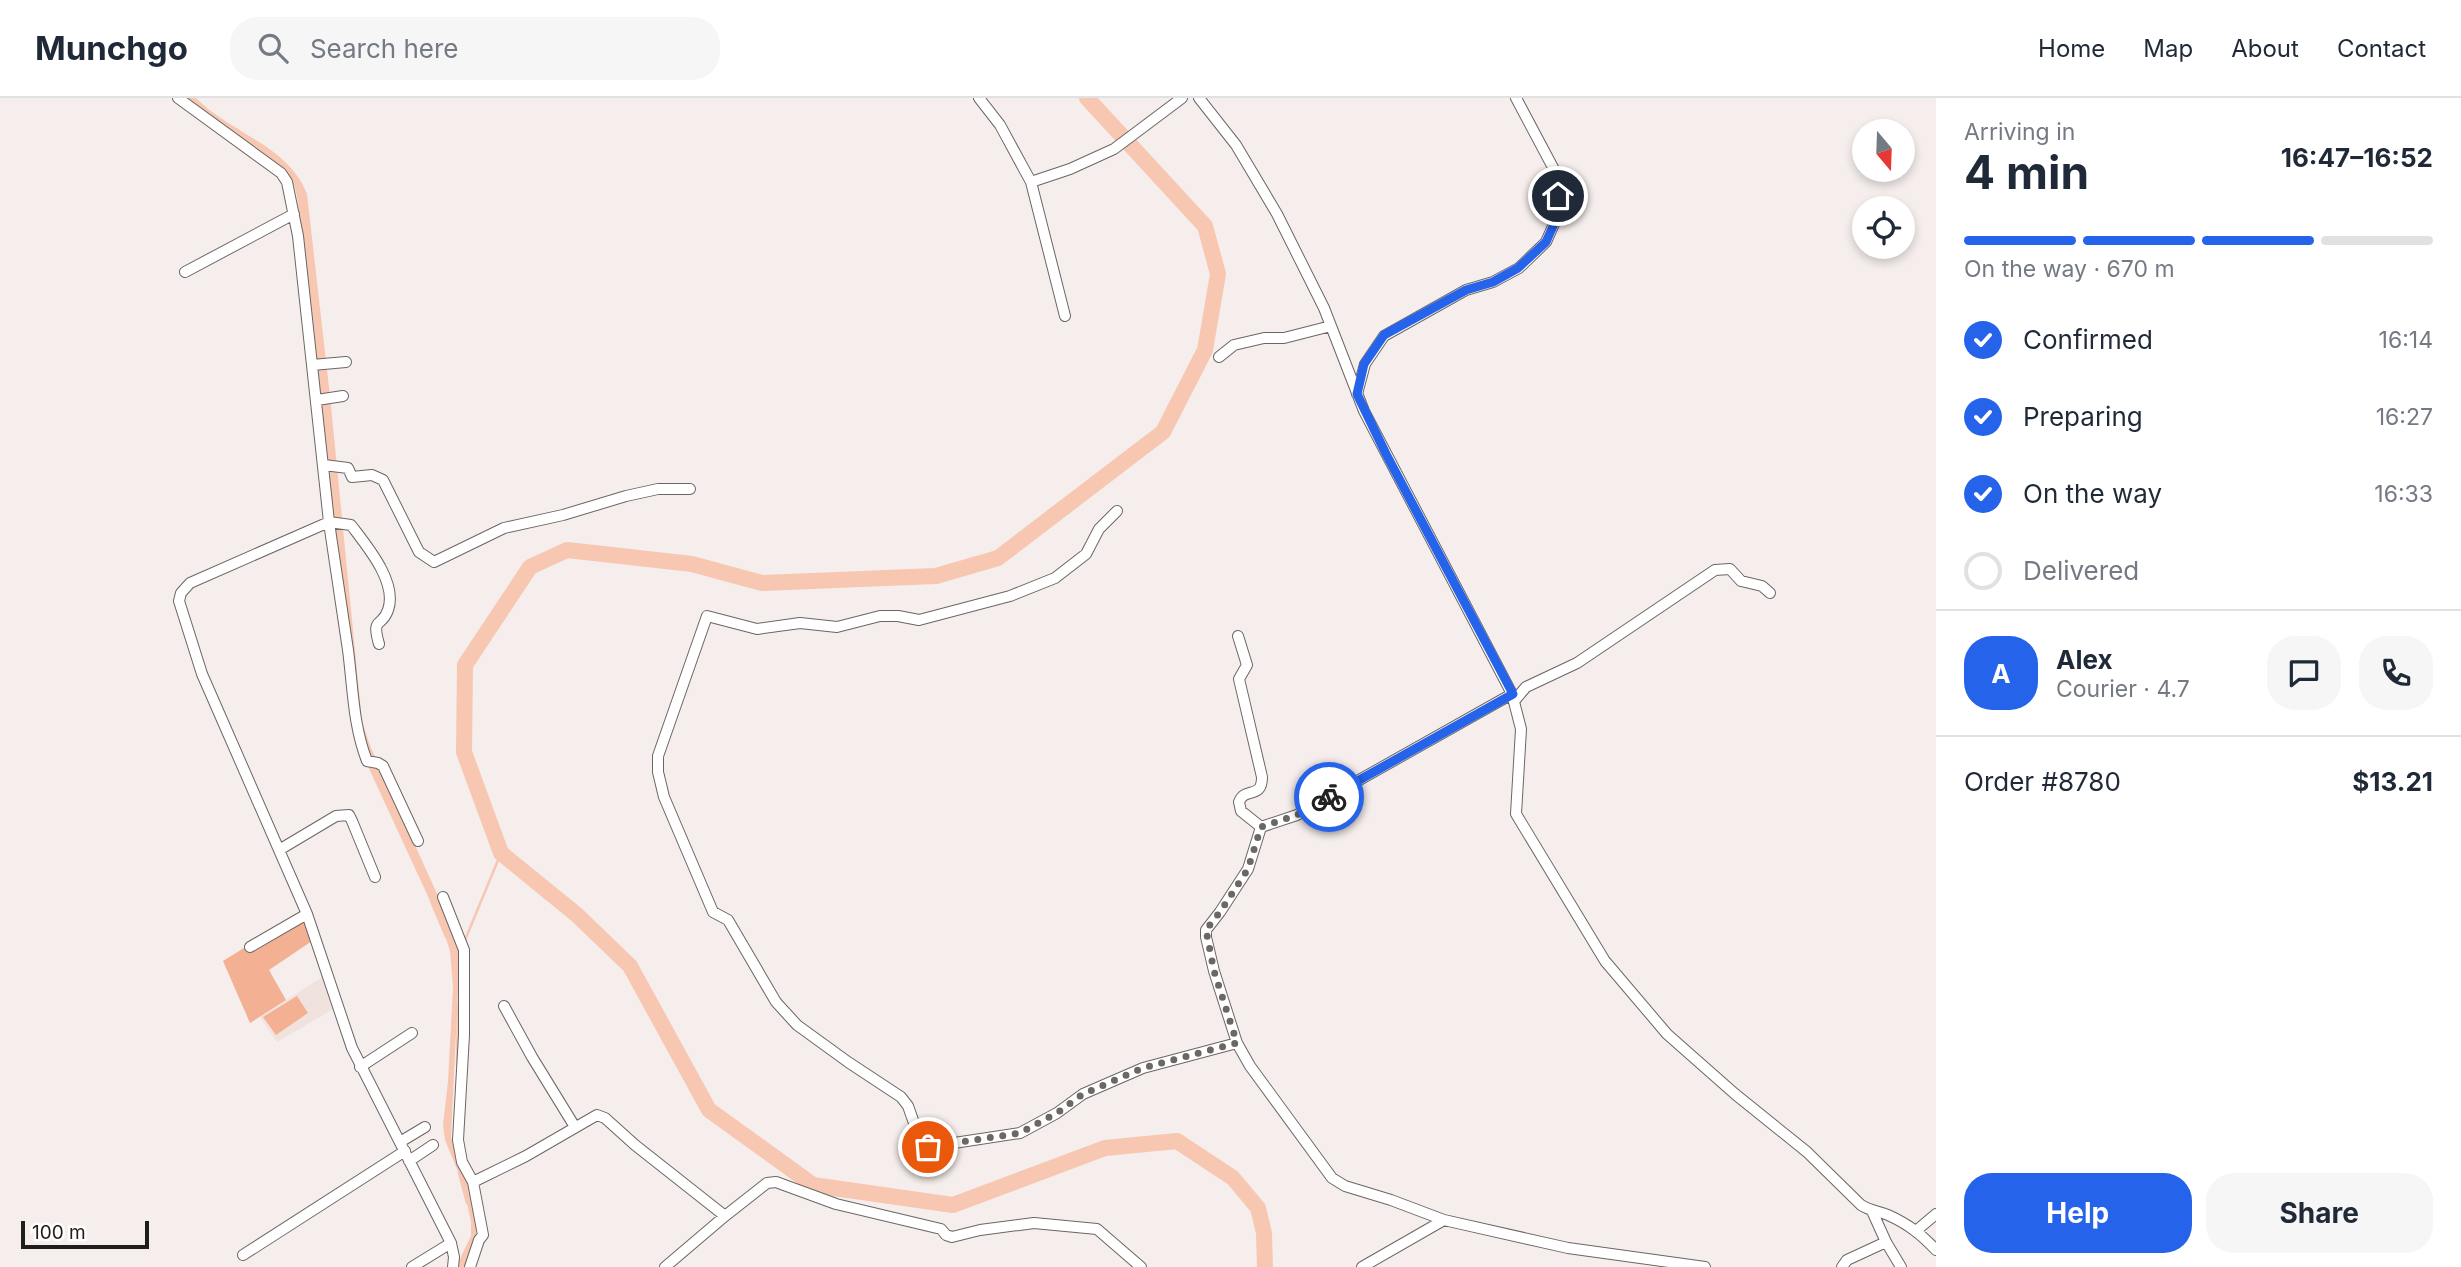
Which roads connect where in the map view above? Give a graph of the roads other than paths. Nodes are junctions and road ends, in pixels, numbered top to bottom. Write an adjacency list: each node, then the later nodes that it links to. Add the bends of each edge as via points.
1 (178, 98): 7 (street, via 281,173 288,182)
2 (979, 98): 6 (street, via 1000,125)
3 (1182, 98): 6 (street, via 1114,149)
4 (1199, 98): 10 (street, via 1236,145 1277,214)
5 (1516, 98): 14 (street, via 1558,177 1558,215 1546,242 1518,268 1466,290 1384,335 1364,364)
6 (1031, 182): 9 (street)
7 (294, 214): 8 (street); 13 (street)
8 (186, 272)
9 (1065, 316)
10 (1331, 326): 11 (street, via 1234,345); 14 (street)
11 (1219, 357)
12 (345, 362): 13 (street)
13 (318, 364): 16 (street)
14 (1357, 394): 24 (street)
15 (343, 396): 16 (street)
16 (322, 399): 17 (street)
17 (328, 465): 18 (street, via 348,468 352,477 372,475 383,480 419,552 434,562 504,528 658,489); 20 (street)
18 (690, 489)
19 (1117, 512): 34 (street, via 1099,529 1086,554 1055,578 1010,596 919,620 880,616 837,627 800,623 757,629 707,616 658,756 658,772 680,838 713,912 728,920 776,1002 797,1025 901,1097 920,1140 928,1147 1020,1133 1083,1094 1143,1068)
20 (334, 523): 23 (street, via 351,525 377,559 390,596 388,612 374,629); 26 (street, via 356,729 367,761 383,766); 27 (street, via 202,576 185,588 179,601 202,674)
21 (1770, 593): 24 (street, via 1741,581 1730,569 1715,570 1577,663)
22 (1238, 636): 25 (street, via 1247,665 1239,679 1262,776 1261,788 1244,794 1238,802 1241,811)
23 (379, 644)
24 (1514, 697): 25 (street, via 1297,815); 41 (street, via 1521,729 1516,814 1605,961 1667,1034)
25 (1261, 827): 34 (street, via 1248,869 1206,930)
26 (418, 841)
27 (279, 850): 28 (street, via 345,813); 30 (street)
28 (375, 877)
29 (443, 897): 40 (street, via 464,950 458,1140)
30 (307, 914): 31 (street); 35 (street)
31 (250, 947)
32 (504, 1006): 37 (street)
33 (412, 1033): 35 (street)
34 (1237, 1043): 44 (street, via 1332,1178)
35 (360, 1068): 39 (street)
36 (425, 1127): 39 (street)
37 (576, 1127): 40 (street); 43 (street, via 597,1115 605,1118)
38 (433, 1145): 39 (street)
39 (405, 1151): 47 (street); 49 (street)
40 (473, 1182): 50 (street, via 483,1235)
41 (1872, 1211): 45 (street); 46 (street)
42 (1936, 1214): 45 (street)
43 (725, 1216): 52 (street); 53 (street, via 770,1181 836,1204 941,1229 952,1237 1034,1223 1097,1229)
44 (1444, 1220): 54 (street); 55 (street, via 1568,1248)
45 (1917, 1230): 48 (street)
46 (1886, 1242): 56 (street, via 1847,1260); 57 (street)
47 (451, 1243): 50 (street); 51 (street)
48 (1936, 1250)
49 (243, 1255)
50 (459, 1266)
51 (412, 1267)
52 (665, 1267)
53 (1141, 1267)
54 (1362, 1267)
55 (1704, 1267)
56 (1842, 1267)
57 (1901, 1267)

